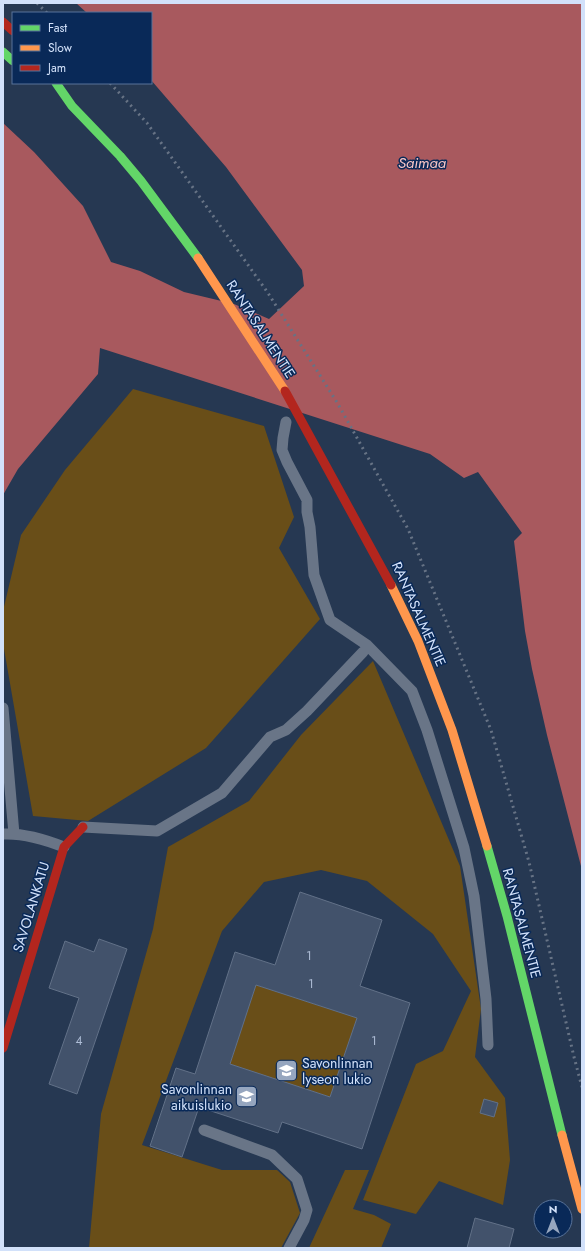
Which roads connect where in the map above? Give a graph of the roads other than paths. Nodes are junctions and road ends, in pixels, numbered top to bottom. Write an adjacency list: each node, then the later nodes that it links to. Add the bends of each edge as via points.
1 (3, 22): 2 (main road)
2 (12, 31)
3 (3, 52): 4 (main road)
4 (12, 59)
5 (52, 85): 15 (main road, RANTASALMENTIE, via 120,156 201,262 282,386 401,604 452,730 507,916)
6 (286, 422): 12 (lane, via 282,450 307,500 314,575 330,620 367,646 412,691 427,730 464,848 474,896 486,999)
7 (363, 652): 9 (lane, via 286,730 270,736 222,793 157,831)
8 (3, 708): 10 (lane)
9 (83, 827): 11 (main road, SAVOLANKATU)
10 (9, 834): 11 (lane, via 45,840)
11 (64, 847): 13 (main road, SAVOLANKATU)
12 (488, 1045)
13 (3, 1048)
14 (204, 1130): 16 (lane, via 272,1155 297,1179 307,1210)
15 (582, 1209)
16 (289, 1248)

